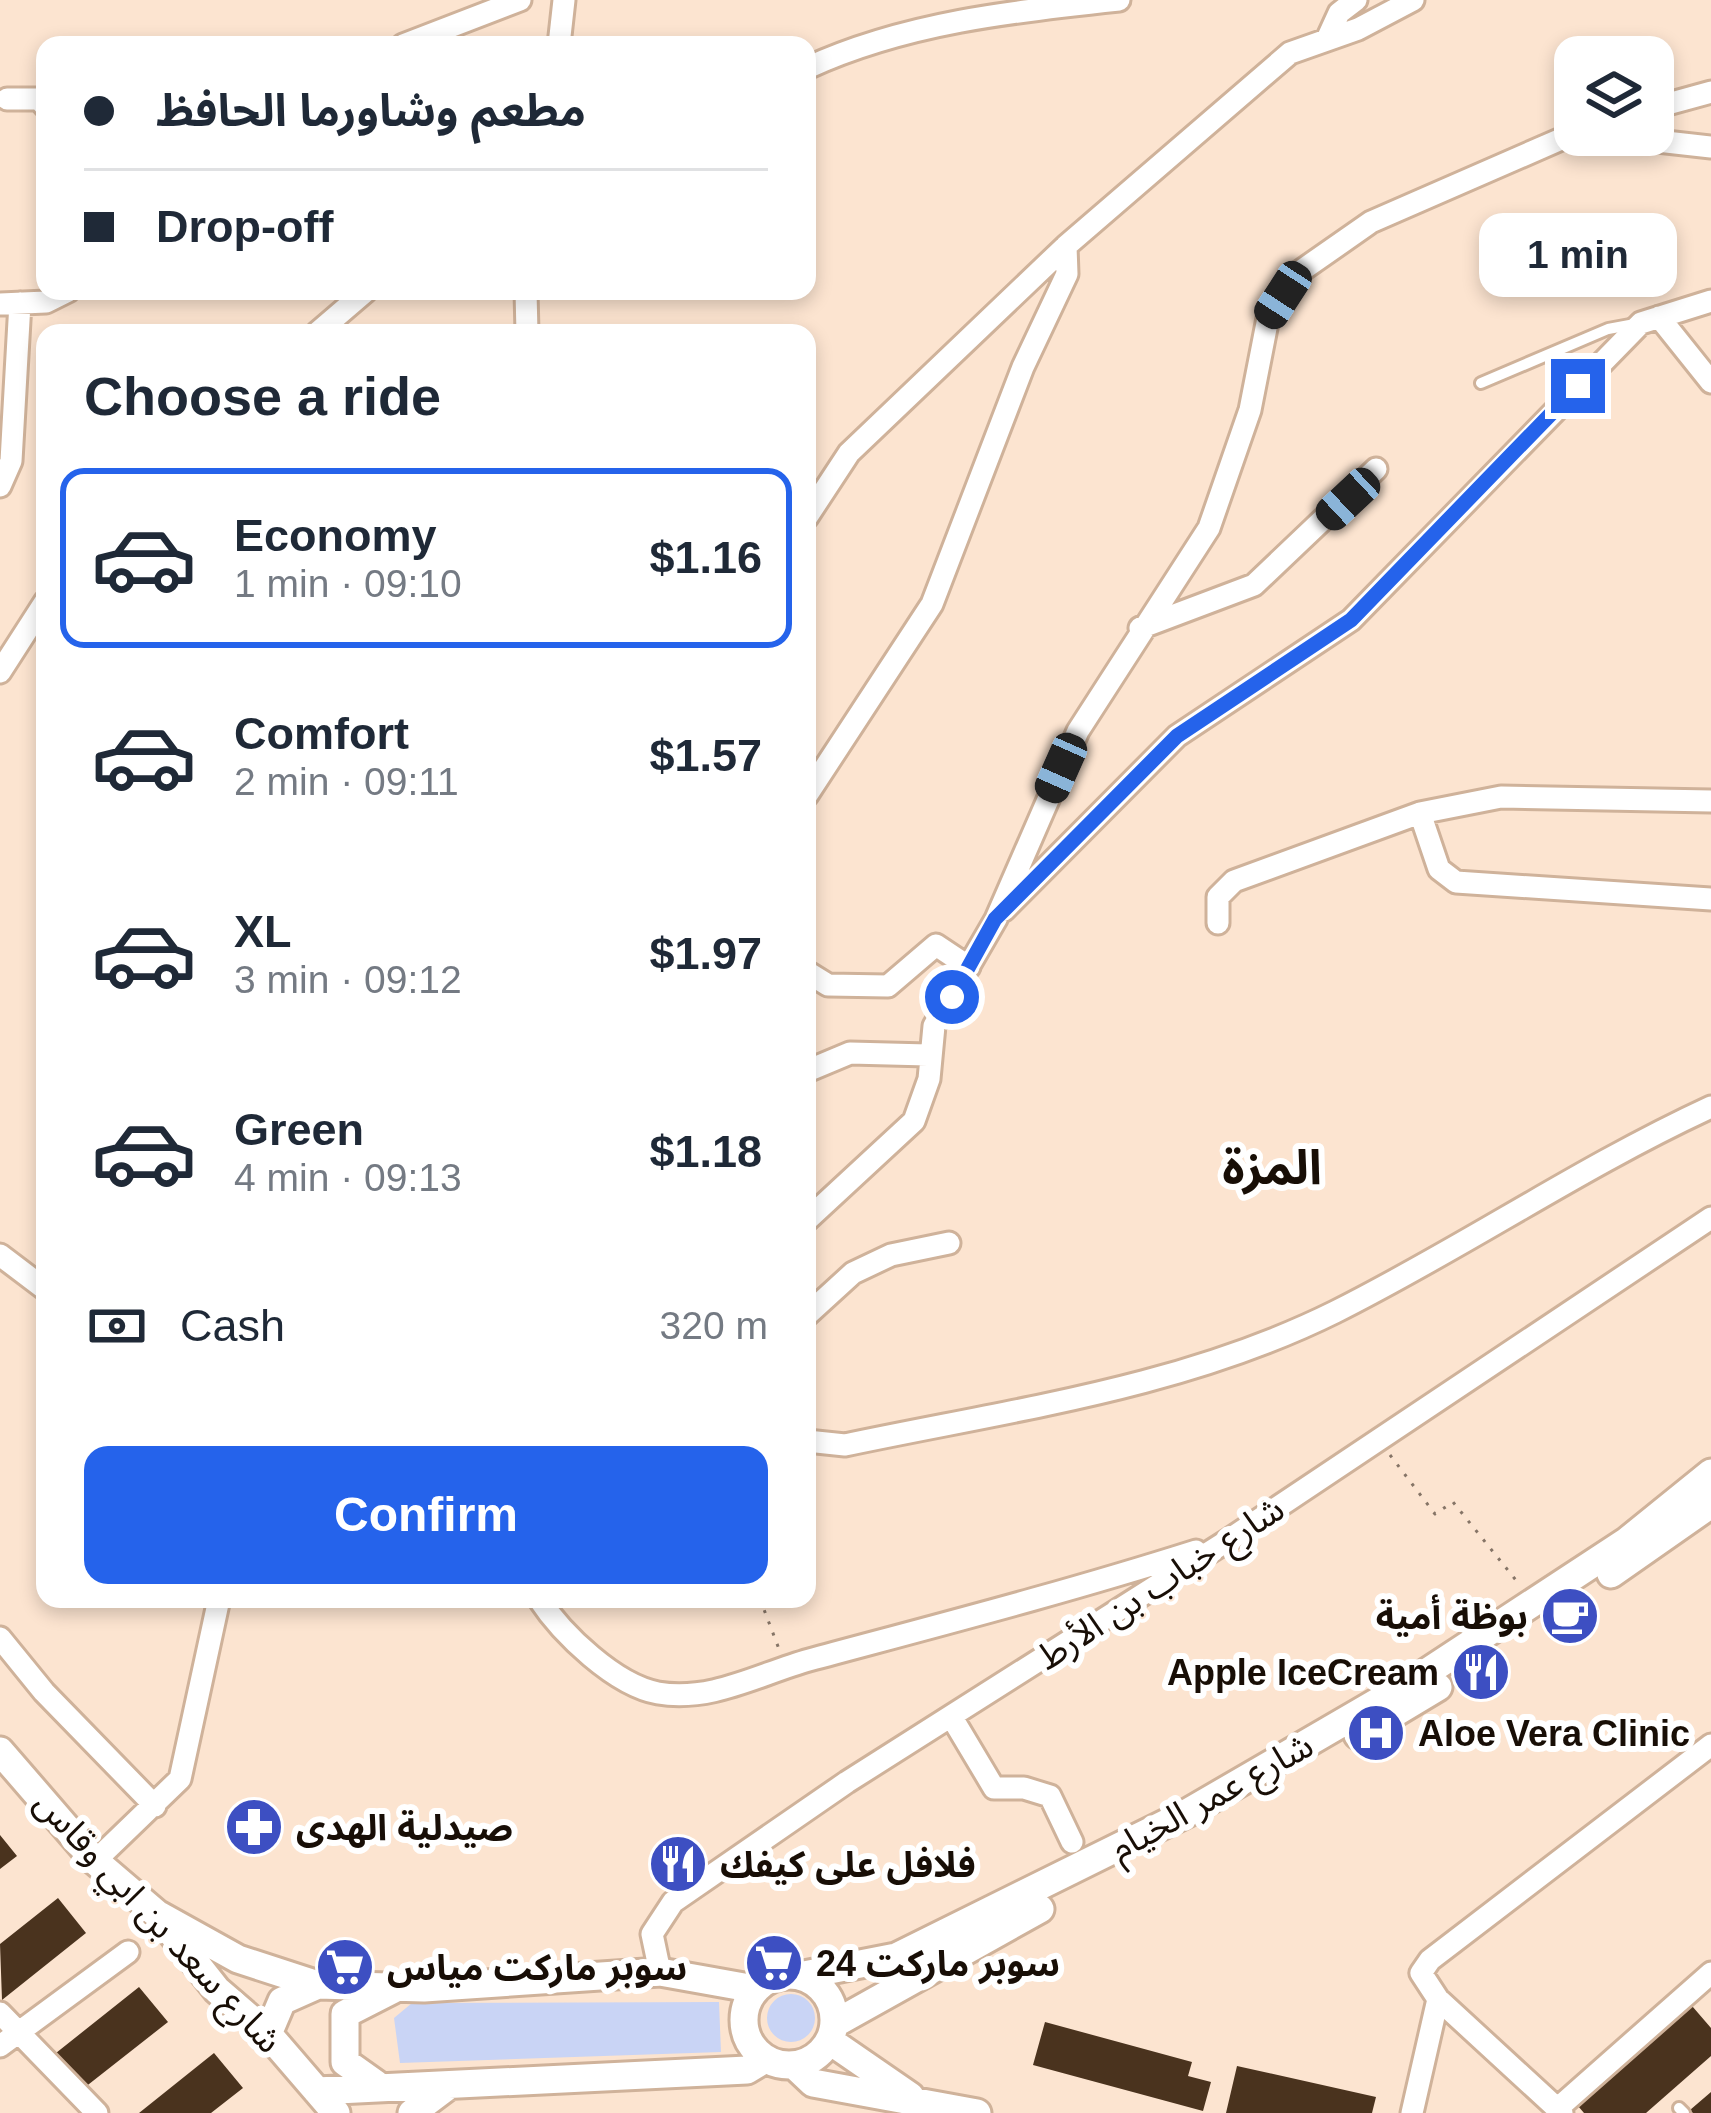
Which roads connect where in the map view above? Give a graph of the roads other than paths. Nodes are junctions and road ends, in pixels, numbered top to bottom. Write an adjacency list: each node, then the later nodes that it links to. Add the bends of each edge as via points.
1 (520, 0): 7 (street)
2 (564, 0): 8 (street)
3 (1119, 0): 6 (street)
4 (1356, 0): 9 (street)
5 (1413, 0): 9 (street)
6 (1032, 6): 10 (street, via 910,32)
7 (426, 36)
8 (560, 36)
9 (1328, 37): 18 (street, via 1290,53)
10 (816, 65)
11 (1711, 92): 14 (street)
12 (7, 99): 13 (street)
13 (36, 99)
14 (1674, 103)
15 (1554, 142): 31 (street, via 1371,222 1298,272 1268,318 1250,410 1209,528)
16 (1674, 143): 17 (street)
17 (1711, 147)
18 (1066, 246): 29 (street, via 849,452); 33 (street, via 1067,274 932,604)
19 (50, 300): 22 (street)
20 (356, 300): 24 (street)
21 (1711, 301): 23 (street)
22 (10, 304): 28 (street, via 11,461)
23 (1650, 320): 25 (street); 26 (lane, via 1608,328); 37 (street, via 1351,620 1177,736)
24 (328, 324)
25 (1711, 382)
26 (1481, 383)
27 (1376, 469): 31 (street, via 1254,584)
28 (0, 486)
29 (816, 503)
30 (36, 616): 32 (street)
31 (1140, 628): 37 (street, via 1078,731)
32 (0, 672)
33 (816, 781)
34 (1711, 801): 35 (street, via 1501,796)
35 (1420, 813): 36 (street, via 1439,869 1456,882); 38 (street, via 1234,881 1218,898)
36 (1711, 898)
37 (995, 919): 39 (street)
38 (1218, 923)
39 (969, 967): 40 (street, via 936,945 887,986 829,985); 41 (street, via 934,1026)
40 (816, 977)
41 (928, 1055): 42 (street, via 850,1053); 44 (street, via 914,1121)
42 (816, 1067)
43 (1711, 1107): 50 (street, via 1334,1312 1172,1377 845,1445)
44 (816, 1212)
45 (1711, 1218): 53 (street, شارع خباب بن الأرط)
46 (950, 1243): 49 (street, via 853,1273)
47 (0, 1255): 48 (street)
48 (36, 1282)
49 (816, 1307)
50 (816, 1442)
51 (1711, 1473): 67 (street, شارع عمر الخيام, via 1628,1540 1412,1682 1208,1801 896,1957)
52 (1711, 1504): 74 (street, شارع عمر الخيام, via 1402,1711)
53 (1226, 1541): 55 (street, via 725,1690 656,1693 561,1633); 57 (street, شارع خباب بن الأرط)
54 (217, 1608): 60 (street, via 180,1779)
55 (544, 1608)
56 (0, 1638): 60 (street)
57 (951, 1716): 61 (street, via 994,1788 1051,1796); 65 (street, شارع خباب بن الأرط, via 673,1902 652,1934)
58 (1711, 1745): 71 (street, via 1430,1960 1421,1973)
59 (0, 1751): 62 (street, شارع سعد بن ابي وقاس)
60 (155, 1806): 62 (street)
61 (1072, 1842)
62 (95, 1861): 63 (street, شارع سعد بن ابي وقاس)
63 (158, 1915): 68 (street, via 238,1959); 75 (street, شارع سعد بن ابي وقاس, via 217,1990)
64 (128, 1952): 73 (street)
65 (660, 1972): 69 (street); 70 (street)
66 (1711, 1973): 83 (street)
67 (799, 1976): 70 (street); 74 (street, via 830,1999)
68 (318, 1985): 69 (street); 75 (street, via 282,2001)
69 (396, 1988): 79 (street, via 345,2014 345,2062)
70 (755, 1989): 77 (street, via 743,2026)
71 (1438, 1999): 83 (street); 88 (street)
72 (0, 2013): 73 (street)
73 (19, 2030): 76 (street); 84 (street)
74 (832, 2033): 78 (street, via 821,2053); 82 (street)
75 (268, 2034): 81 (street, شارع سعد بن ابي وقاس)
76 (0, 2046)
77 (765, 2060): 78 (street); 80 (street, via 747,2070)
78 (795, 2066): 82 (street, via 812,2083)
79 (376, 2084): 80 (street); 81 (street)
80 (448, 2086): 86 (street)
81 (317, 2091): 85 (street, شارع سعد بن ابي وقاس)
82 (919, 2102): 87 (street)
83 (1560, 2111)
84 (97, 2113)
85 (336, 2113)
86 (412, 2113)
87 (977, 2113)
88 (1412, 2113)

